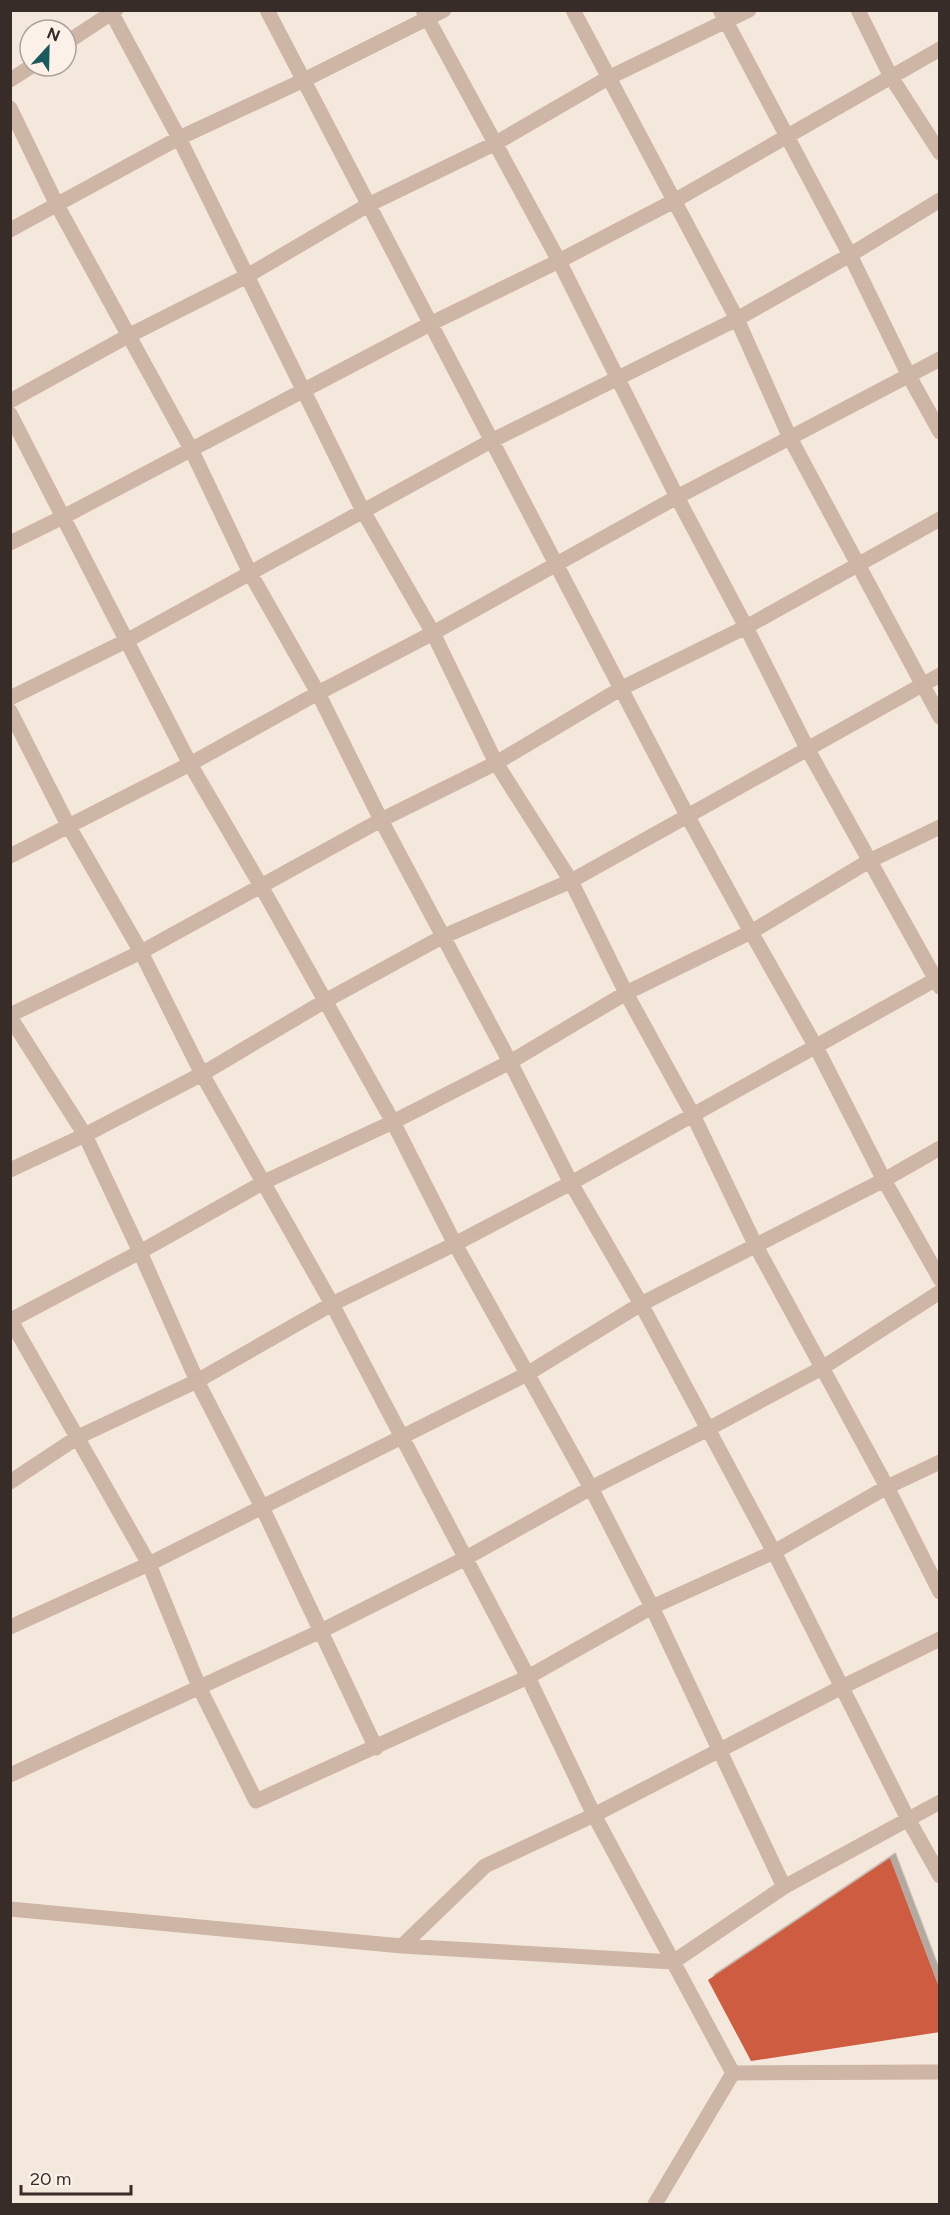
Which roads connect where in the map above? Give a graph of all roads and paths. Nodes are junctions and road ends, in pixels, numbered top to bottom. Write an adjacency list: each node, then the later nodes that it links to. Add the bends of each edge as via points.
1 (267, 10): 13 (street)
2 (444, 10): 7 (street)
3 (573, 10): 12 (street)
4 (749, 10): 8 (street)
5 (858, 10): 11 (street)
6 (113, 11): 9 (street); 16 (street)
7 (425, 15): 13 (street); 17 (street)
8 (723, 16): 12 (street); 15 (street)
9 (78, 35)
10 (939, 49): 11 (street)
11 (891, 77): 15 (street); 18 (street)
12 (608, 78): 17 (street); 20 (street)
13 (304, 80): 16 (street); 22 (street)
14 (10, 108): 21 (street)
15 (786, 135): 20 (street); 24 (street)
16 (179, 138): 21 (street); 26 (street)
17 (496, 143): 22 (street); 25 (street)
18 (939, 153)
19 (939, 200): 24 (street)
20 (674, 201): 25 (street); 27 (street)
21 (57, 205): 23 (street); 29 (street)
22 (368, 205): 26 (street); 28 (street)
23 (10, 230)
24 (850, 255): 27 (street); 31 (street)
25 (559, 261): 28 (street); 32 (street)
26 (247, 276): 29 (street); 33 (street)
27 (737, 319): 32 (street); 37 (street)
28 (430, 324): 33 (street); 38 (street)
29 (128, 336): 34 (street); 39 (street)
30 (939, 359): 31 (street)
31 (909, 376): 36 (street); 37 (street)
32 (617, 378): 38 (street); 40 (street)
33 (303, 391): 39 (street); 41 (street)
34 (10, 401)
35 (10, 414): 42 (street)
36 (939, 432)
37 (790, 438): 40 (street); 46 (street)
38 (491, 441): 41 (street); 45 (street)
39 (191, 449): 42 (street); 47 (street)
40 (677, 497): 45 (street); 48 (street)
41 (363, 511): 47 (street); 49 (street)
42 (63, 517): 44 (street); 50 (street)
43 (939, 519): 46 (street)
44 (10, 543)
45 (557, 562): 49 (street); 53 (street)
46 (860, 565): 48 (street); 52 (street)
47 (250, 573): 50 (street); 54 (street)
48 (746, 627): 53 (street); 58 (street)
49 (433, 633): 54 (street); 59 (street)
50 (128, 640): 55 (street); 60 (street)
51 (939, 675): 52 (street)
52 (922, 685): 57 (street); 58 (street)
53 (622, 688): 59 (street); 61 (street)
54 (318, 693): 60 (street); 62 (street)
55 (10, 698)
56 (10, 711): 63 (street)
57 (939, 717)
58 (808, 750): 61 (street); 66 (street)
59 (496, 763): 62 (street); 67 (street)
60 (190, 764): 63 (street); 68 (street)
61 (688, 817): 67 (street); 69 (street)
62 (381, 820): 68 (street); 70 (street)
63 (68, 825): 65 (street); 71 (street)
64 (939, 827): 66 (street)
65 (10, 856)
66 (869, 861): 69 (street); 72 (street)
67 (572, 881): 70 (street); 73 (street)
68 (261, 886): 71 (street); 74 (street)
69 (751, 932): 73 (street); 76 (street)
70 (442, 937): 74 (street); 77 (street)
71 (141, 952): 75 (street); 78 (street)
72 (938, 981): 76 (street)
73 (626, 993): 77 (street); 79 (street)
74 (325, 1001): 78 (street); 80 (street)
75 (10, 1016): 81 (street)
76 (816, 1047): 79 (street); 84 (street)
77 (510, 1062): 80 (street); 86 (street)
78 (202, 1074): 81 (street); 85 (street)
79 (693, 1116): 86 (street); 88 (street)
80 (393, 1122): 85 (street); 87 (street)
81 (85, 1136): 83 (street); 89 (street)
82 (939, 1148): 84 (street)
83 (10, 1170)
84 (884, 1180): 88 (street); 90 (street)
85 (264, 1182): 89 (street); 92 (street)
86 (571, 1183): 87 (street); 93 (street)
87 (455, 1244): 92 (street); 96 (street)
88 (756, 1246): 93 (street); 95 (street)
89 (140, 1252): 94 (street); 97 (street)
90 (939, 1279)
91 (939, 1292): 95 (street)
92 (332, 1304): 97 (street); 100 (street)
93 (641, 1304): 96 (street); 98 (street)
94 (11, 1320): 99 (street)
95 (822, 1368): 98 (street); 103 (street)
96 (527, 1374): 100 (street); 104 (street)
97 (197, 1381): 99 (street); 105 (street)
98 (708, 1430): 104 (street); 106 (street)
99 (78, 1437): 102 (street); 108 (street)
100 (402, 1437): 105 (street); 107 (street)
101 (939, 1462): 103 (street)
102 (10, 1482)
103 (887, 1487): 106 (street); 109 (street)
104 (591, 1488): 107 (street); 110 (street)
105 (262, 1507): 108 (street); 112 (street)
106 (774, 1552): 110 (street); 115 (street)
107 (466, 1558): 112 (street); 114 (street)
108 (149, 1564): 111 (street); 116 (street)
109 (939, 1592)
110 (652, 1606): 114 (street); 118 (street)
111 (10, 1627)
112 (321, 1631): 116 (street); 117 (street)
113 (939, 1639): 115 (street)
114 (528, 1677): 117 (street); 121 (street)
115 (842, 1687): 118 (street); 122 (street)
116 (200, 1689): 117 (street, via 256,1801); 119 (street)
117 (376, 1748)
118 (721, 1750): 121 (street); 124 (street)
119 (10, 1775)
120 (939, 1802): 122 (street)
121 (594, 1815): 126 (street, via 485,1866); 127 (street)
122 (908, 1819): 123 (street); 124 (street)
123 (939, 1876)
124 (784, 1887): 127 (street)
125 (10, 1909): 126 (street)
126 (402, 1946): 127 (street)
127 (673, 1962): 129 (street)
128 (939, 2072): 129 (street)
129 (733, 2073): 130 (street)
130 (655, 2205)

